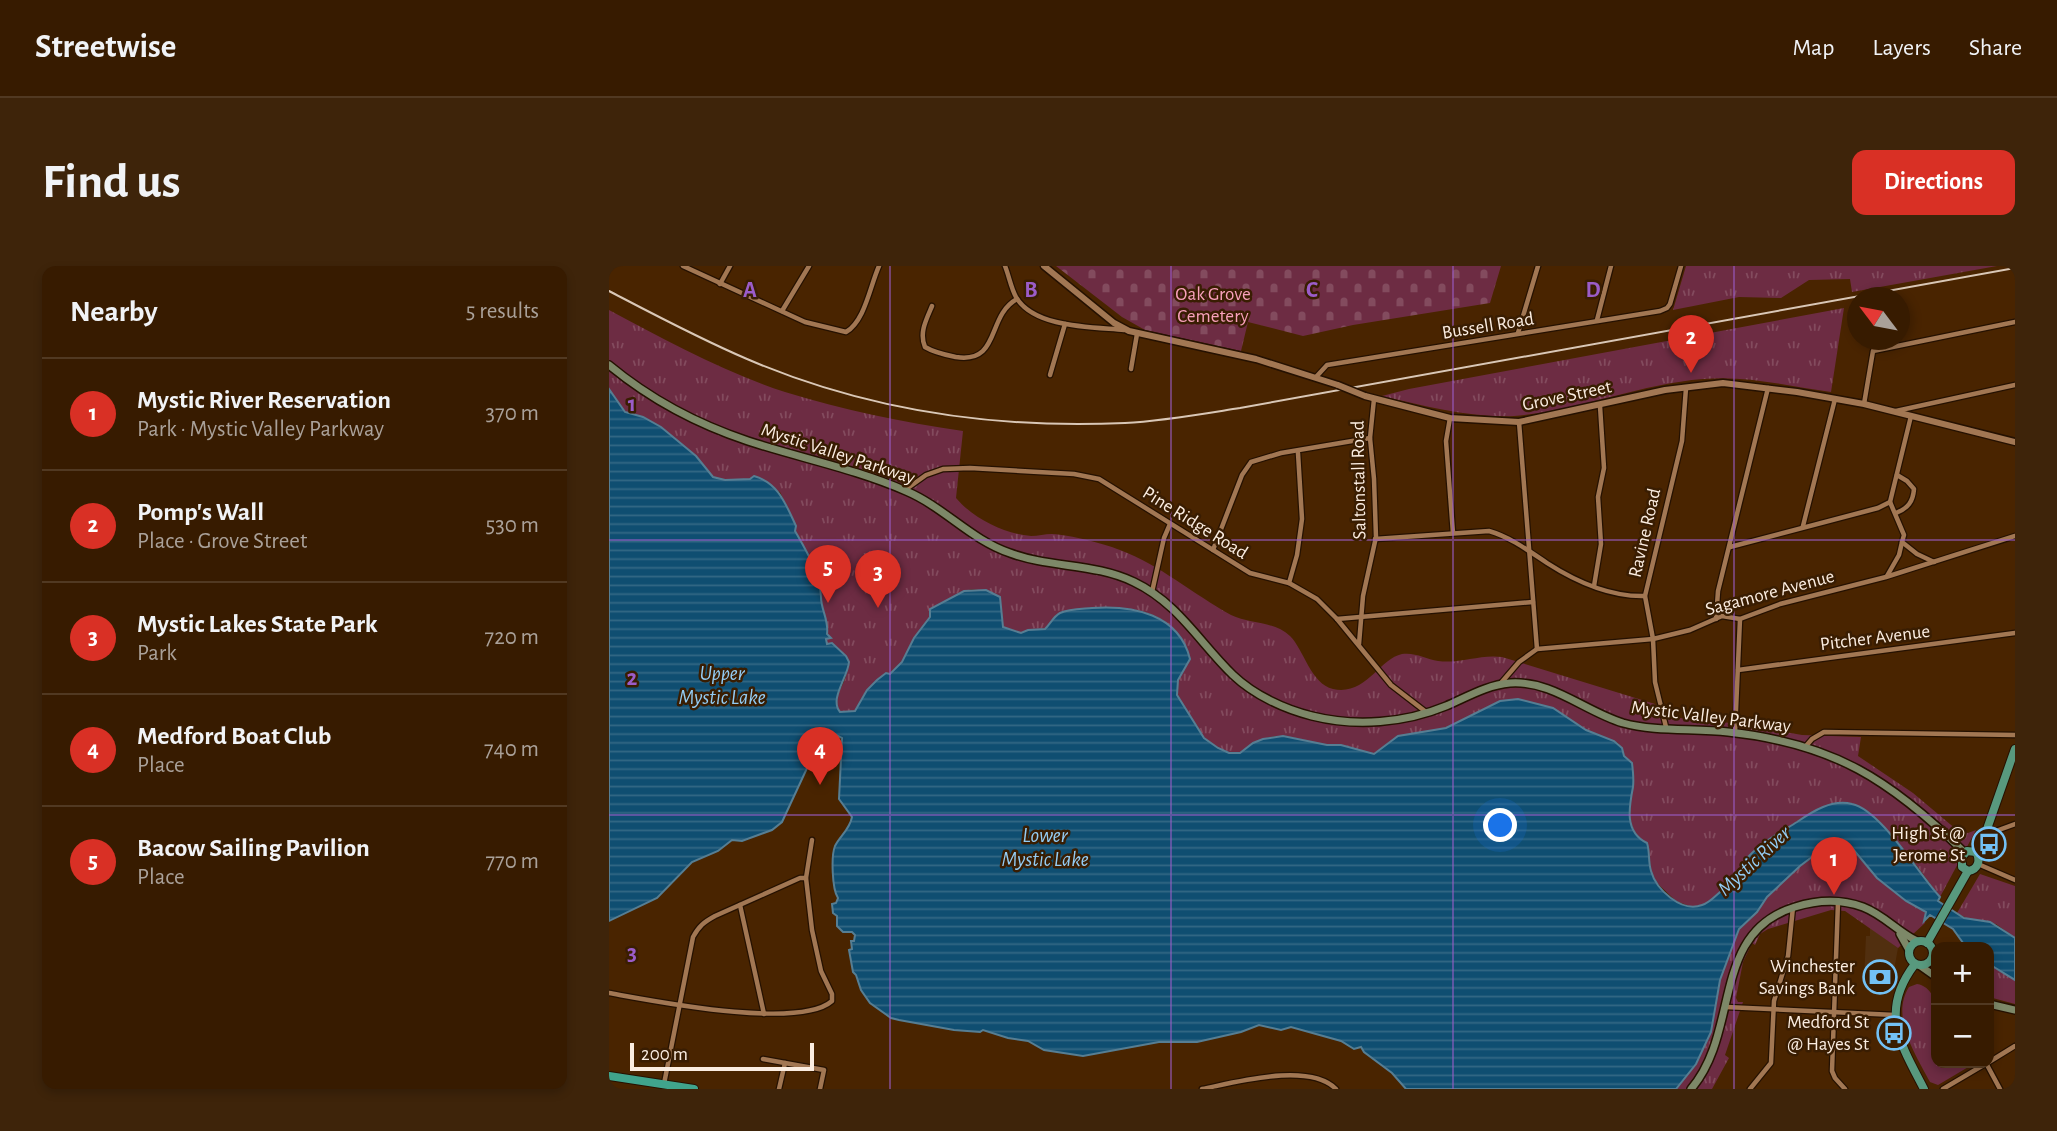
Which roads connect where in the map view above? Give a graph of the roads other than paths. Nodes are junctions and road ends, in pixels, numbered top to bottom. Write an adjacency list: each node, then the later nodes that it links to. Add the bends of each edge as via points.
1 (683, 266): 10 (street)
2 (730, 266): 10 (street)
3 (809, 266): 13 (street)
4 (879, 266): 13 (street, via 857,321 845,332 805,323)
5 (1005, 266): 11 (street)
6 (1044, 266): 17 (street, Grove Street)
7 (1538, 266): 18 (street)
8 (1611, 266): 14 (street)
9 (1681, 266): 14 (street, Bussell Road, via 1667,308)
10 (720, 284): 13 (street)
11 (1017, 299): 12 (street, via 1004,310 983,351 969,359 925,347 922,331); 16 (street, Grove Street, via 1033,313)
12 (932, 306)
13 (782, 312)
14 (1597, 320): 18 (street, Bussell Road)
15 (2015, 322): 29 (street, via 1873,351)
16 (1065, 324): 17 (street, Grove Street); 22 (street)
17 (1129, 331): 19 (street, Grove Street)
18 (1518, 333): 23 (street, Bussell Road, via 1327,365)
19 (1137, 334): 21 (street); 23 (street, Grove Street, via 1244,356)
20 (609, 365): 39 (main road, Mystic Valley Parkway, via 658,400 711,427)
21 (1131, 369)
22 (1050, 375)
23 (1316, 377): 27 (street, Grove Street, bridge)
24 (2015, 385): 31 (street)
25 (1686, 387): 26 (street, Grove Street, via 1723,383); 30 (street, Grove Street); 56 (street, Ravine Road, via 1682,441)
26 (1768, 388): 28 (street, Grove Street); 48 (street)
27 (1374, 399): 33 (street, Grove Street); 35 (street, Saltonstall Road)
28 (1835, 399): 29 (street, Grove Street); 43 (street)
29 (1864, 404): 31 (street, Grove Street)
30 (1600, 406): 34 (street, Grove Street); 54 (street, via 1604,468 1598,497 1601,544)
31 (1896, 412): 32 (street, Grove Street)
32 (1911, 415): 36 (street, Grove Street); 38 (street)
33 (1450, 418): 34 (street, Grove Street); 44 (street, via 1446,441)
34 (1518, 422): 50 (street)
35 (1370, 438): 37 (street); 46 (street, Saltonstall Road)
36 (2015, 442)
37 (1298, 452): 49 (street, via 1251,462); 53 (street, via 1302,519)
38 (1897, 475): 40 (street); 41 (street, via 1914,489 1906,509)
39 (905, 490): 42 (street, Pine Ridge Road, via 943,469 1073,474 1099,480); 55 (main road, Mystic Valley Parkway, via 1009,553 1107,572)
40 (1890, 502): 41 (street); 43 (street)
41 (1896, 513): 47 (street)
42 (1170, 524): 49 (street, Pine Ridge Road); 55 (street)
43 (1803, 527): 48 (street)
44 (1453, 533): 46 (street); 50 (street, via 1489,531)
45 (2015, 537): 51 (street, Sagamore Avenue)
46 (1375, 540): 58 (street, Saltonstall Road)
47 (1902, 542): 51 (street); 52 (street)
48 (1730, 547): 60 (street)
49 (1213, 550): 53 (street, Pine Ridge Road, via 1250,573)
50 (1529, 551): 54 (street, via 1571,578); 57 (street)
51 (1934, 562): 52 (street, Sagamore Avenue)
52 (1886, 577): 61 (street, Sagamore Avenue)
53 (1289, 583): 59 (street, Pine Ridge Road, via 1317,599)
54 (1594, 586): 56 (street)
55 (1152, 592): 68 (main road, Mystic Valley Parkway, via 1185,620 1236,678 1272,702 1312,716 1350,722 1383,722)
56 (1645, 596): 63 (street, Ravine Road)
57 (1533, 602): 58 (street); 65 (street)
58 (1362, 615): 59 (street); 64 (street, Saltonstall Road)
59 (1337, 619): 64 (street, Pine Ridge Road)
60 (1716, 619): 61 (street, Sagamore Avenue); 63 (street, Sagamore Avenue, via 1690,631)
61 (1740, 619): 66 (street)
62 (2015, 633): 66 (street, Pitcher Avenue)
63 (1653, 639): 65 (street, Sagamore Avenue); 69 (street, Ravine Road, via 1655,682)
64 (1359, 644): 68 (street, Pine Ridge Road, via 1391,685)
65 (1537, 649): 67 (street)
66 (1738, 670): 70 (street)
67 (1500, 684): 68 (main road, Mystic Valley Parkway); 69 (main road, Mystic Valley Parkway, via 1544,687 1624,723)
68 (1427, 713)
69 (1666, 727): 70 (main road, Mystic Valley Parkway)
70 (1735, 733): 72 (main road, Mystic Valley Parkway)
71 (2015, 735): 72 (street, via 1823,732)
72 (1806, 746): 78 (main road, Mystic Valley Parkway, via 1885,784)
73 (2015, 749): 75 (main road)
74 (2015, 824): 75 (street)
75 (1984, 835): 77 (main road)
76 (811, 840): 81 (street)
77 (1976, 852): 78 (main road); 79 (main road)
78 (1965, 853): 80 (main road, via 1962,865)
79 (1978, 864): 80 (main road); 82 (street)
80 (1968, 871): 87 (main road)
81 (806, 878): 84 (street); 100 (street, via 815,949 832,1001 818,1010)
82 (2015, 880)
83 (1838, 902): 85 (main road); 86 (main road, via 1867,909); 99 (street)
84 (740, 905): 94 (street, via 702,923 693,937); 100 (street)
85 (1793, 907): 96 (main road, via 1762,924 1744,943); 97 (street, via 1788,956)
86 (1896, 928): 87 (main road); 88 (main road)
87 (1922, 942): 88 (main road); 89 (main road)
88 (1909, 950): 91 (main road)
89 (1931, 952)
90 (1931, 960): 91 (main road)
91 (1917, 965): 92 (main road); 101 (main road, via 1901,984)
92 (1931, 974)
93 (609, 993): 94 (street)
94 (681, 1005): 100 (street); 109 (street)
95 (1993, 1005): 98 (main road)
96 (1726, 1007): 97 (street); 115 (main road, via 1709,1062)
97 (1773, 1009): 99 (street); 116 (street, via 1771,1063)
98 (2015, 1010)
99 (1834, 1012): 101 (street); 117 (street, via 1832,1071)
100 (764, 1014)
101 (1895, 1015): 118 (main road, via 1902,1044)
102 (2015, 1046): 103 (street)
103 (1994, 1058)
104 (763, 1059): 105 (street)
105 (785, 1063): 111 (street); 112 (street, via 824,1070)
106 (1977, 1068): 119 (street)
107 (1990, 1068): 120 (street)
108 (609, 1076): 109 (highway)
109 (664, 1084): 110 (highway)
110 (694, 1089)
111 (779, 1089)
112 (820, 1089)
113 (1202, 1089): 114 (street, via 1306,1075 1328,1081)
114 (1336, 1089)
115 (1691, 1089)
116 (1750, 1089)
117 (1845, 1089)
118 (1924, 1089)
119 (1943, 1089)
120 (2000, 1089)

